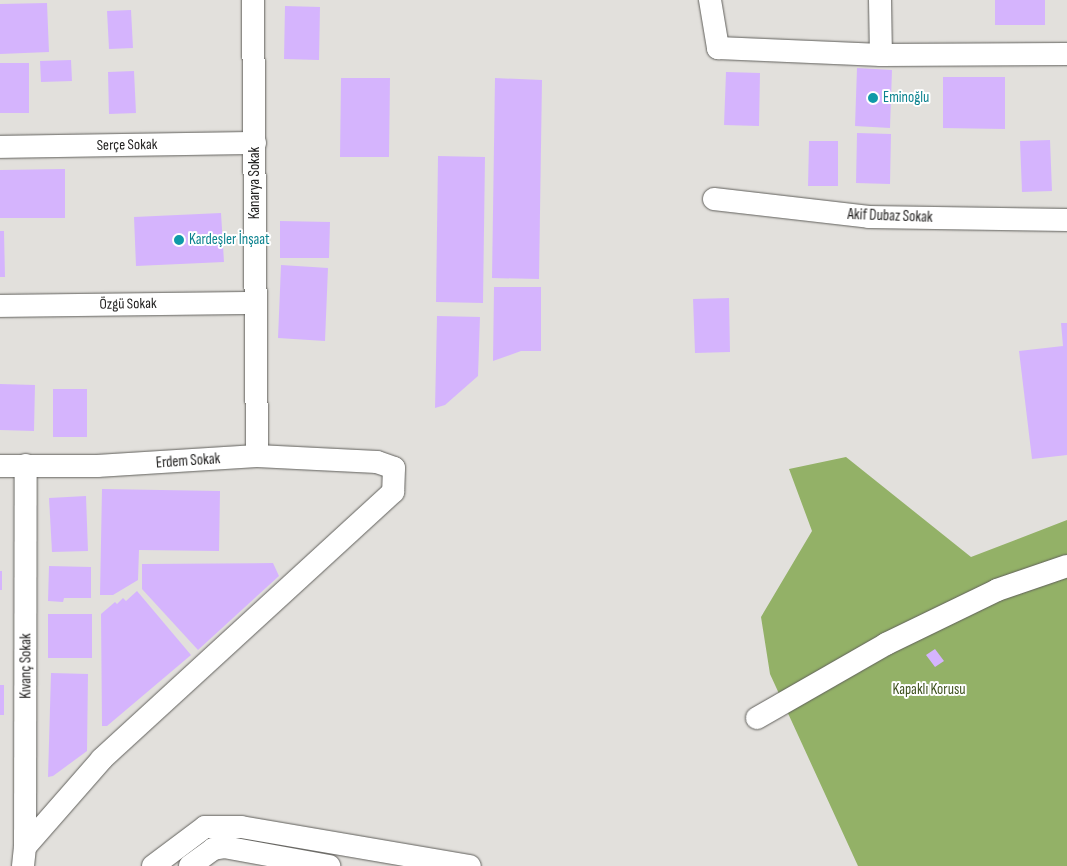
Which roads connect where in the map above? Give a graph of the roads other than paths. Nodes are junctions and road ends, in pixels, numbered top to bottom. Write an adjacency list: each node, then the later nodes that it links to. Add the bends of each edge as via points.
1 (253, 0): 6 (street, Kanarya Sokak)
2 (710, 0): 5 (street, via 718,48)
3 (880, 0): 5 (street)
4 (1067, 54): 5 (street)
5 (881, 55)
6 (254, 143): 7 (street, Serçe Sokak); 10 (street, Kanarya Sokak)
7 (0, 147)
8 (714, 200): 9 (street, Akif Dubaz Sokak, via 869,217)
9 (1067, 220)
10 (256, 303): 11 (street, Özgü Sokak); 12 (street, Kanarya Sokak)
11 (0, 306)
12 (257, 456): 13 (street, Erdem Sokak, via 97,466); 19 (street, Erdem Sokak, via 377,462 394,468 393,492 102,759)
13 (26, 465): 14 (street, Erdem Sokak); 19 (street, Kıvanç Sokak)
14 (0, 466)
15 (1067, 566): 16 (street, via 997,590 886,644)
16 (757, 718)
17 (241, 827): 18 (street); 20 (street); 21 (street, via 205,827)
18 (236, 849): 22 (street, via 213,849); 23 (street)
19 (24, 856)
20 (413, 861): 24 (street)
21 (153, 866)
22 (190, 866)
23 (329, 866)
24 (470, 866)

